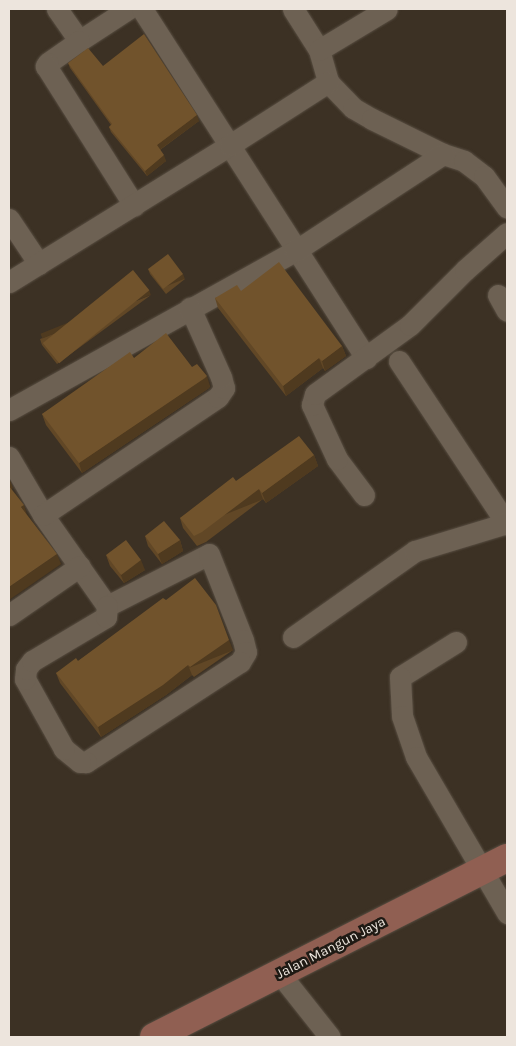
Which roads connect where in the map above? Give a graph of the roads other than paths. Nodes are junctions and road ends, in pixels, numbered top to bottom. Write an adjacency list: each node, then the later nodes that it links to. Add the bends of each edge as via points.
1 (57, 9): 6 (street)
2 (128, 9): 6 (street)
3 (142, 9): 9 (street)
4 (293, 9): 7 (street)
5 (387, 9): 7 (street)
6 (79, 41): 11 (street, via 46,66)
7 (319, 50): 8 (street)
8 (328, 82): 9 (street); 10 (street, via 354,108)
9 (230, 145): 11 (street); 15 (street)
10 (443, 154): 12 (street, via 464,161 484,176); 15 (street)
11 (134, 205): 16 (street)
12 (507, 208)
13 (9, 219): 16 (street)
14 (507, 233): 19 (street, via 410,325)
15 (295, 251): 18 (street); 19 (street)
16 (38, 264): 17 (street)
17 (9, 282)
18 (190, 308): 21 (street); 24 (street, via 221,377 224,388 218,397)
19 (366, 358): 23 (street, via 315,394 312,404 337,459)
20 (399, 361): 25 (street)
21 (9, 410)
22 (9, 457): 24 (street)
23 (364, 495)
24 (43, 515): 26 (street)
25 (507, 524): 29 (street, via 415,551)
26 (80, 566): 27 (street); 28 (street)
27 (107, 606): 27 (street, via 106,617 32,661 26,669 25,679 64,749 80,762 86,762 240,662 246,652 209,554)
28 (9, 615)
29 (293, 637)
30 (456, 642): 32 (street, via 400,677 402,716 416,757)
31 (507, 858): 32 (street, Jalan Mangun Jaya)
32 (483, 870): 33 (street); 34 (street, Jalan Mangun Jaya)
33 (507, 913)
34 (280, 974): 35 (street, Jalan Mangun Jaya); 36 (street)
35 (154, 1037)
36 (330, 1037)

